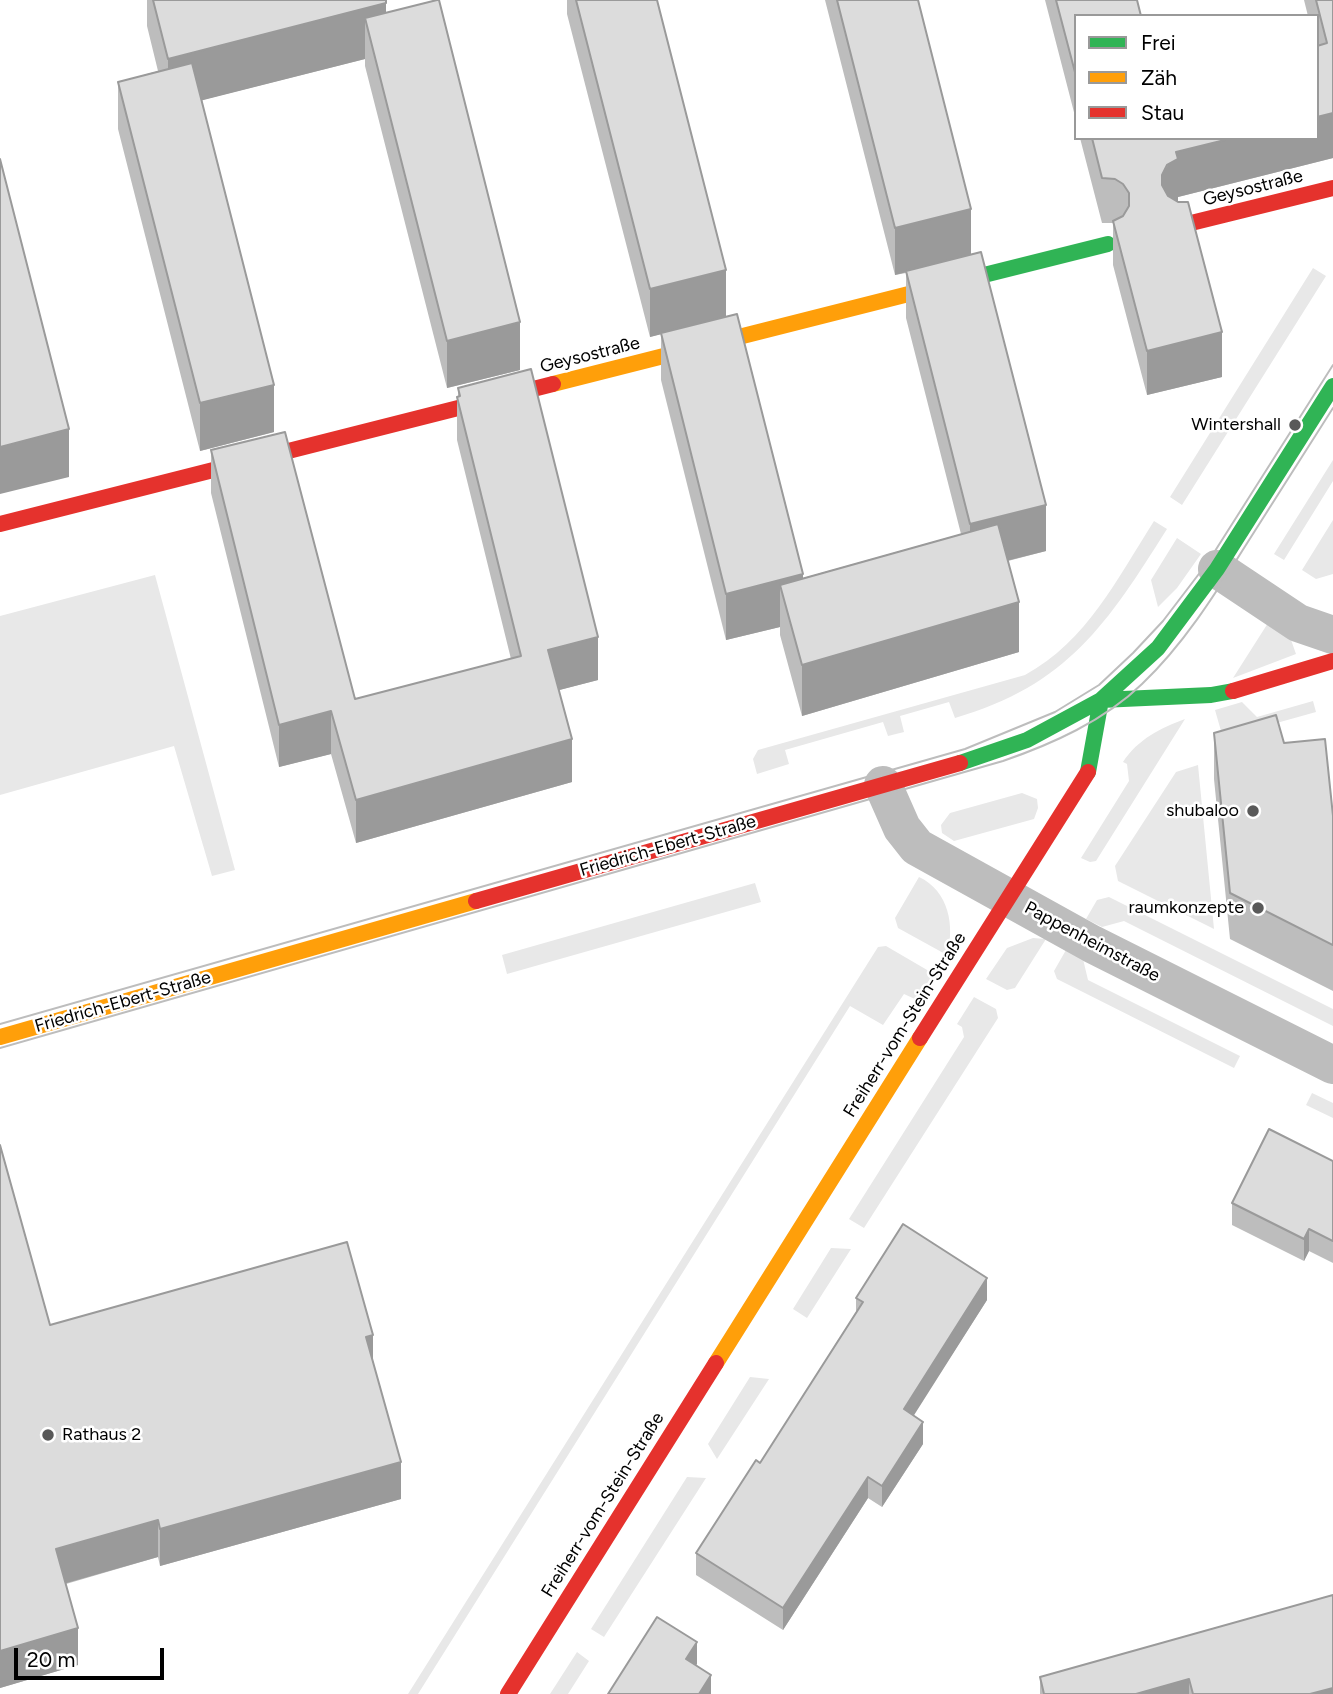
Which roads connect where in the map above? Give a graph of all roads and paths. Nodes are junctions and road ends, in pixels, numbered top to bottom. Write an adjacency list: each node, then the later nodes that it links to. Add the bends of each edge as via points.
1 (1333, 187): 2 (street, Geysostraße)
2 (1183, 225)
3 (1108, 244): 5 (street, Geysostraße)
4 (1333, 386): 6 (street)
5 (0, 524)
6 (1217, 569): 7 (street, via 1298,623); 9 (street, via 1158,648)
7 (1333, 635)
8 (1333, 662): 9 (street, Friedrich-Ebert-Straße, via 1231,691)
9 (1101, 700): 10 (street, Friedrich-Ebert-Straße, via 1027,740); 11 (street, Freiherr-vom-Stein-Straße, via 1089,770)
10 (883, 785): 11 (street, Pappenheimstraße, via 916,847); 12 (street, Friedrich-Ebert-Straße)
11 (1008, 897): 13 (street, Pappenheimstraße); 14 (street, Freiherr-vom-Stein-Straße)
12 (0, 1037)
13 (1333, 1065)
14 (508, 1694)

